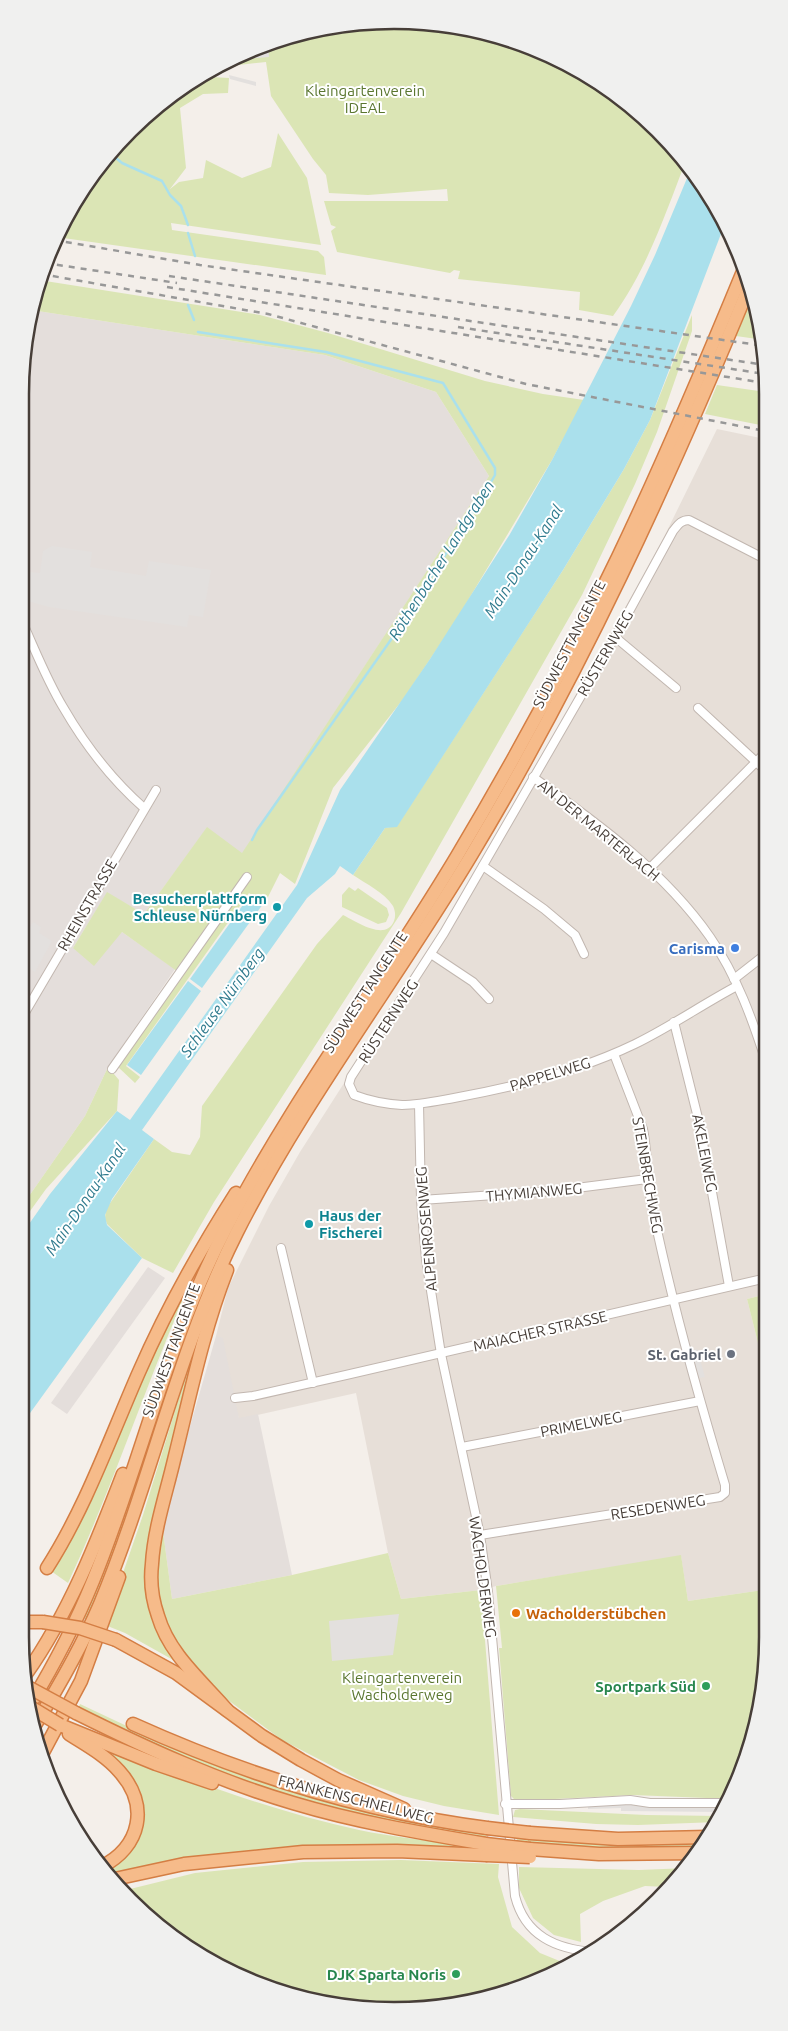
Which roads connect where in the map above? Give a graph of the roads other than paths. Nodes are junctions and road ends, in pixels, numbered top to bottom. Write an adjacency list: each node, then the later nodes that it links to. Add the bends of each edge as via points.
1 (740, 278): 29 (highway, SÜDWESTTANGENTE, via 659,470 550,692 450,866)
2 (746, 295): 32 (highway, SÜDWESTTANGENTE, via 638,542 543,728 458,876 294,1132)
3 (759, 556): 5 (street, RÜSTERNWEG, via 684,520 673,531)
4 (29, 637): 13 (street, via 62,706 88,747)
5 (615, 637): 6 (street); 11 (street, RÜSTERNWEG)
6 (676, 688)
7 (698, 708): 9 (street)
8 (759, 759): 9 (street)
9 (756, 762): 10 (street); 15 (street)
10 (759, 765)
11 (533, 777): 14 (street, RÜSTERNWEG); 15 (street, AN DER MARTERLACH)
12 (156, 790): 13 (street, RHEINSTRASSE)
13 (144, 808): 22 (street, RHEINSTRASSE)
14 (483, 866): 17 (street, RÜSTERNWEG); 18 (street, via 575,935)
15 (650, 868): 20 (street, AN DER MARTERLACH, via 709,936)
16 (247, 878): 26 (street)
17 (431, 954): 21 (street, via 473,982); 27 (street, RÜSTERNWEG, via 351,1077)
18 (584, 954)
19 (759, 961): 20 (street, PAPPELWEG)
20 (736, 982): 23 (street, PAPPELWEG); 24 (street, AN DER MARTERLACH)
21 (489, 999)
22 (29, 1006)
23 (674, 1022): 25 (street, PAPPELWEG); 35 (street, AKELEIWEG, via 700,1126)
24 (759, 1042)
25 (614, 1054): 28 (street, PAPPELWEG, via 512,1086); 30 (street, STEINBRECHWEG, via 643,1129)
26 (112, 1069)
27 (350, 1088): 28 (street, PAPPELWEG, via 354,1095 382,1103)
28 (419, 1104): 31 (street, ALPENROSENWEG)
29 (277, 1137): 41 (highway, SÜDWESTTANGENTE, via 200,1280); 45 (highway, via 262,1148 184,1278 76,1515)
30 (647, 1179): 31 (street, THYMIANWEG, via 553,1191); 36 (street, STEINBRECHWEG)
31 (421, 1200): 37 (street, ALPENROSENWEG, via 426,1259)
32 (246, 1215): 43 (highway, SÜDWESTTANGENTE, via 194,1330); 50 (highway, via 215,1304 192,1387 152,1564 152,1592 162,1629 183,1661)
33 (281, 1248): 38 (street)
34 (759, 1280): 35 (street, MAIACHER STRASSE)
35 (729, 1286): 36 (street, MAIACHER STRASSE)
36 (674, 1299): 37 (street, MAIACHER STRASSE); 40 (street, RESEDENWEG)
37 (441, 1354): 38 (street, MAIACHER STRASSE); 42 (street, WACHOLDERWEG)
38 (313, 1383): 39 (street, MAIACHER STRASSE)
39 (235, 1398)
40 (700, 1401): 42 (street, PRIMELWEG); 44 (street, RESEDENWEG, via 725,1486 725,1493 720,1497)
41 (148, 1420): 47 (highway, via 62,1617); 49 (highway, SÜDWESTTANGENTE, via 94,1579 67,1640)
42 (462, 1447): 44 (street, WACHOLDERWEG)
43 (137, 1502): 52 (highway, SÜDWESTTANGENTE, via 94,1618); 55 (highway, via 128,1550 95,1647)
44 (480, 1535): 57 (street, WACHOLDERWEG, via 488,1592)
45 (47, 1568)
46 (29, 1622): 50 (highway, bridge, via 80,1628 116,1640 170,1669)
47 (30, 1667)
48 (33, 1690): 56 (highway, FRANKENSCHNELLWEG, bridge, via 164,1755)
49 (34, 1697)
50 (227, 1710): 59 (highway, via 301,1760)
51 (37, 1711): 54 (highway, bridge)
52 (38, 1719)
53 (133, 1724): 59 (highway, FRANKENSCHNELLWEG, via 287,1784)
54 (65, 1728): 56 (highway, via 248,1796); 63 (highway, via 115,1766 136,1798 138,1818 132,1839 118,1857)
55 (46, 1747)
56 (292, 1803): 61 (highway, FRANKENSCHNELLWEG)
57 (505, 1804): 58 (street, via 630,1800); 67 (street, WACHOLDERWEG, via 515,1896 525,1921 551,1942)
58 (719, 1804)
59 (420, 1817): 60 (highway, FRANKENSCHNELLWEG, bridge, via 530,1833 618,1838)
60 (700, 1837)
61 (486, 1850): 62 (highway, FRANKENSCHNELLWEG, bridge); 64 (highway, via 330,1851)
62 (688, 1854)
63 (107, 1863)
64 (202, 1863): 65 (highway); 66 (highway)
65 (119, 1878)
66 (125, 1884)
67 (581, 1950)

